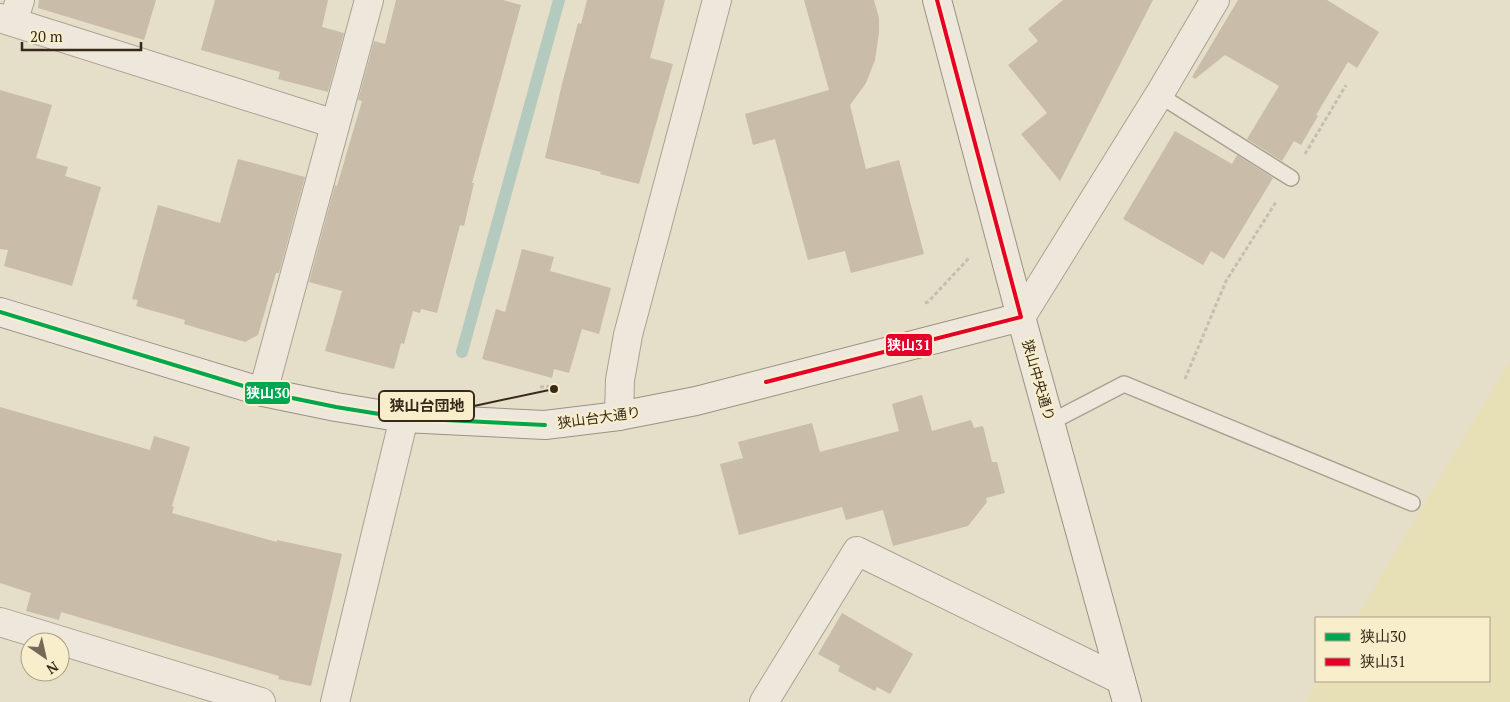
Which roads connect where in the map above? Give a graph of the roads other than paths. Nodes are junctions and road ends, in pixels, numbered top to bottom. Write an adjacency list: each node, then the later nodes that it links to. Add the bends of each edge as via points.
1 (369, 0): 7 (street)
2 (717, 0): 12 (street, via 628,336 620,380)
3 (937, 0): 10 (street, 狭山中央通り)
4 (1215, 0): 6 (street)
5 (11, 13): 7 (street)
6 (1159, 95): 8 (lane); 10 (street)
7 (335, 124): 11 (street)
8 (1291, 178)
9 (0, 312): 11 (street, 狭山台大通り)
10 (1021, 317): 12 (street, 狭山台大通り, via 696,401); 14 (street, 狭山中央通り)
11 (263, 392): 13 (street, 狭山台大通り)
12 (619, 416): 13 (street, 狭山台大通り, via 545,425)
13 (404, 418): 19 (street)
14 (1050, 422): 15 (lane, via 1124,384); 17 (street, 狭山中央通り)
15 (1412, 503)
16 (0, 622): 18 (street)
17 (1124, 691): 20 (street, via 857,551)
18 (261, 702)
19 (335, 702)
20 (764, 702)

